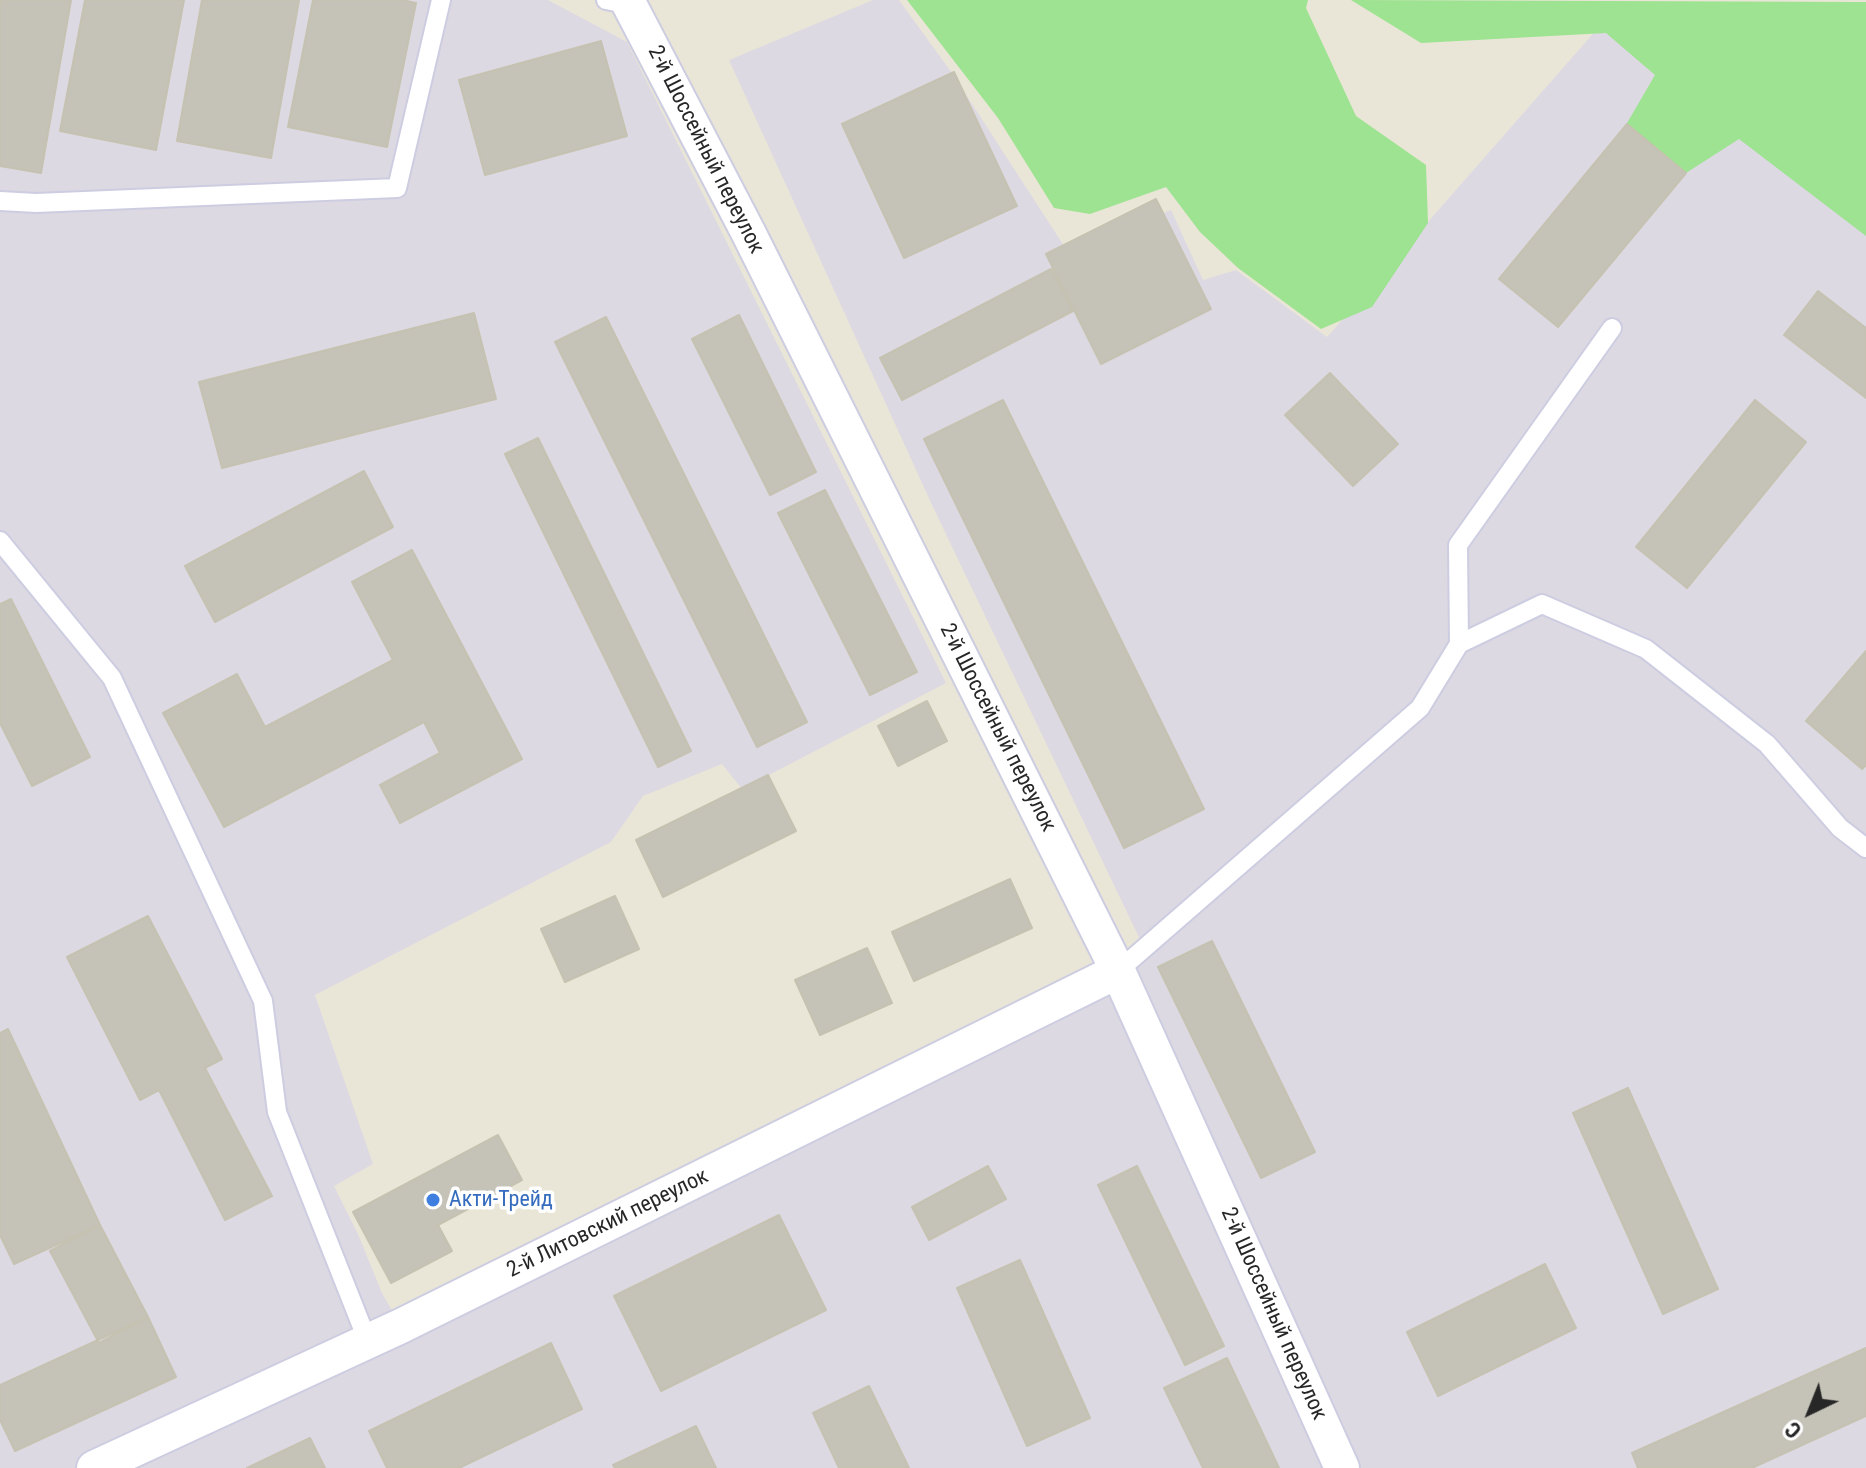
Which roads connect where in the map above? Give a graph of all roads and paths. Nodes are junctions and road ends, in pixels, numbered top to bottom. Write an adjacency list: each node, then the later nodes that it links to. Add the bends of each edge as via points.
1 (441, 0): 3 (lane, via 397,188)
2 (621, 2): 8 (street, 2-й Шоссейный переулок, via 748,232)
3 (0, 201)
4 (1612, 328): 6 (lane, via 1458,545)
5 (0, 541): 9 (lane, via 112,678 263,1001 277,1112)
6 (1459, 644): 7 (lane, via 1542,604 1646,649 1767,744 1840,828); 8 (lane, via 1420,708)
7 (1866, 848)
8 (1118, 971): 9 (street, 2-й Литовский переулок); 11 (street, 2-й Шоссейный переулок)
9 (368, 1342): 10 (street, 2-й Литовский переулок)
10 (97, 1467)
11 (1342, 1468)

